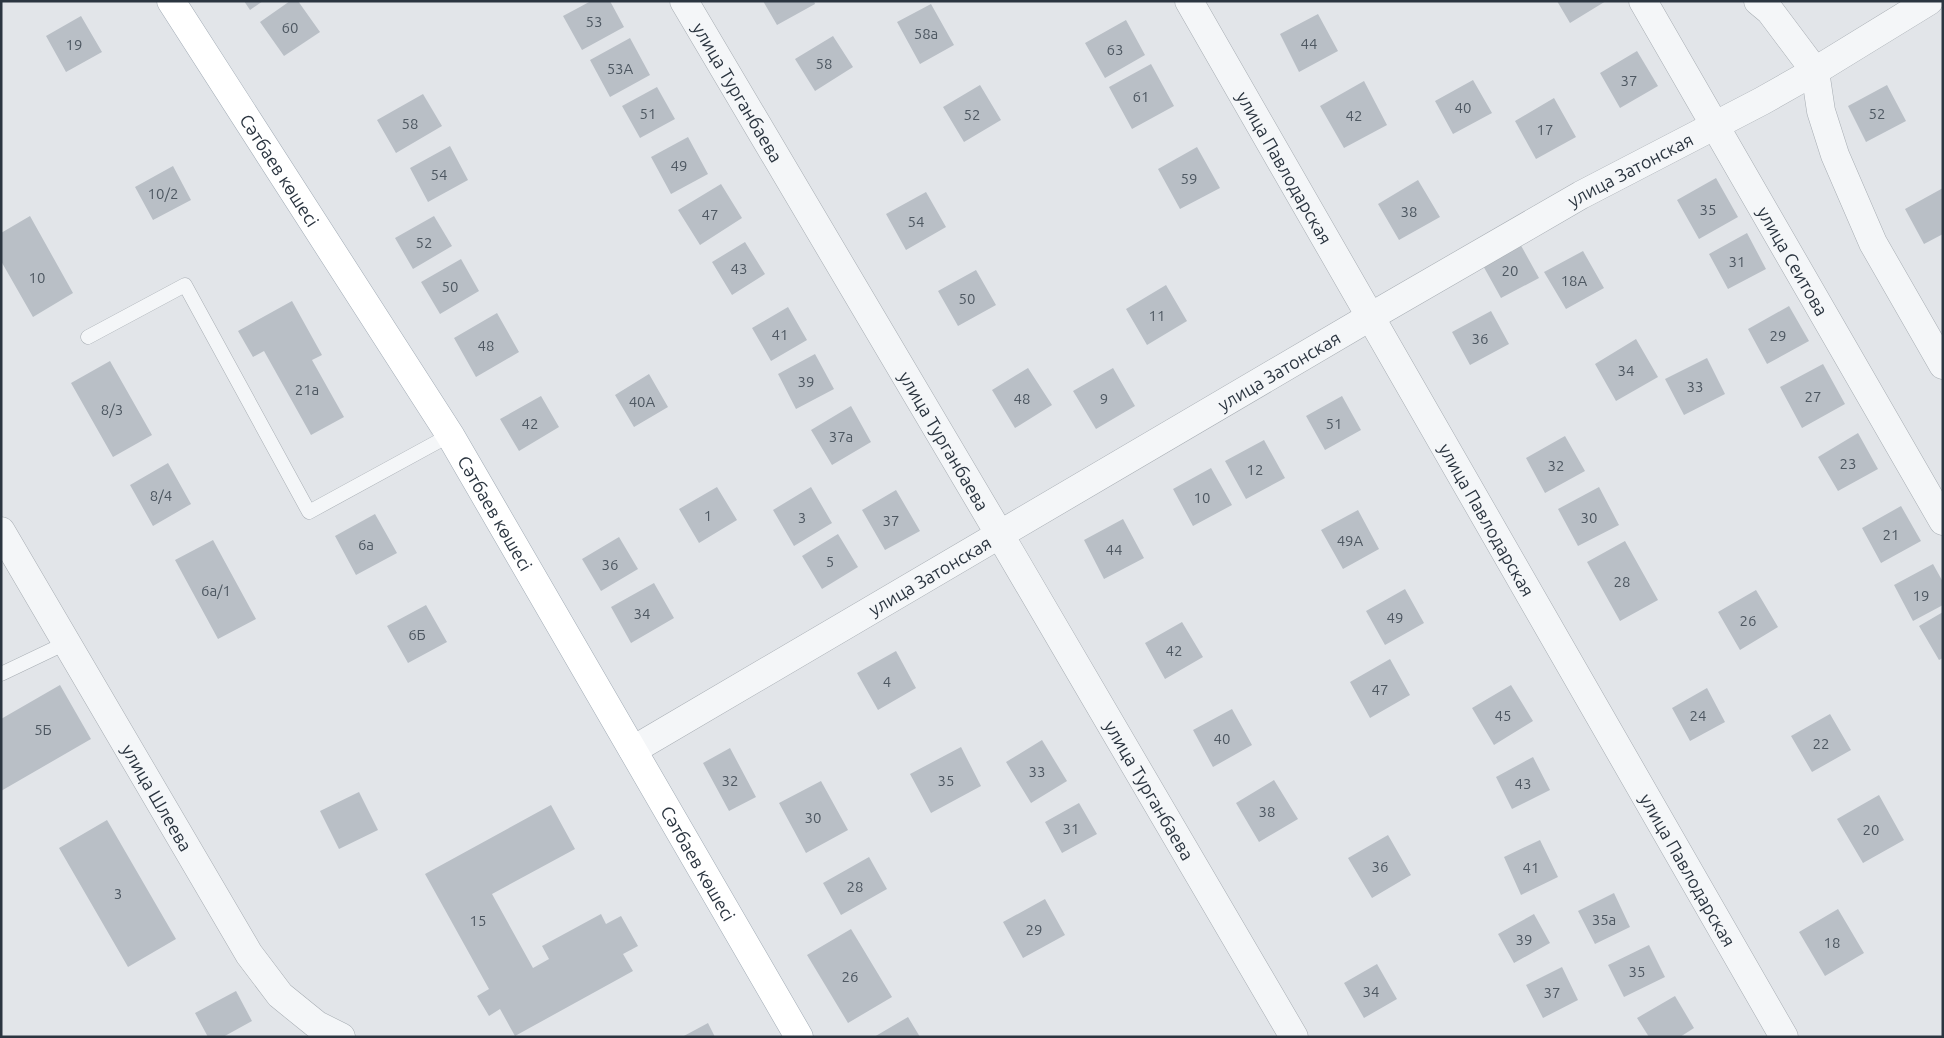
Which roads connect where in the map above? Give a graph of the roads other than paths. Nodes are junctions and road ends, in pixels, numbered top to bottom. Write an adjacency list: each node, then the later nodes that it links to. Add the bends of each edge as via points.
1 (171, 1): 12 (main road, Сәтбаев көшесі)
2 (684, 1): 15 (street, улица Турганбаева)
3 (1189, 1): 9 (street, улица Павлодарская)
4 (1643, 1): 8 (street, улица Сеитова)
5 (1758, 1): 7 (street, via 1770,11)
6 (1929, 1): 7 (street, улица Затонская)
7 (1815, 71): 8 (street, улица Затонская); 11 (street, via 1821,111 1835,155 1873,243)
8 (1715, 126): 9 (street, улица Затонская, via 1581,195); 13 (street, улица Сеитова)
9 (1370, 317): 15 (street, улица Затонская); 22 (street, улица Павлодарская)
10 (88, 337): 12 (lane, via 186,285 308,512)
11 (1943, 365)
12 (450, 435): 18 (main road, Сәтбаев көшесі)
13 (1943, 521)
14 (1, 531): 16 (street, улица Шлеева)
15 (1000, 535): 18 (street, улица Затонская); 21 (street, улица Турганбаева)
16 (66, 643): 17 (lane); 19 (street, улица Шлеева, via 248,954 280,995 317,1024)
17 (1, 674)
18 (633, 750): 20 (main road, Сәтбаев көшесі)
19 (341, 1037)
20 (799, 1037)
21 (1294, 1037)
22 (1784, 1037)

